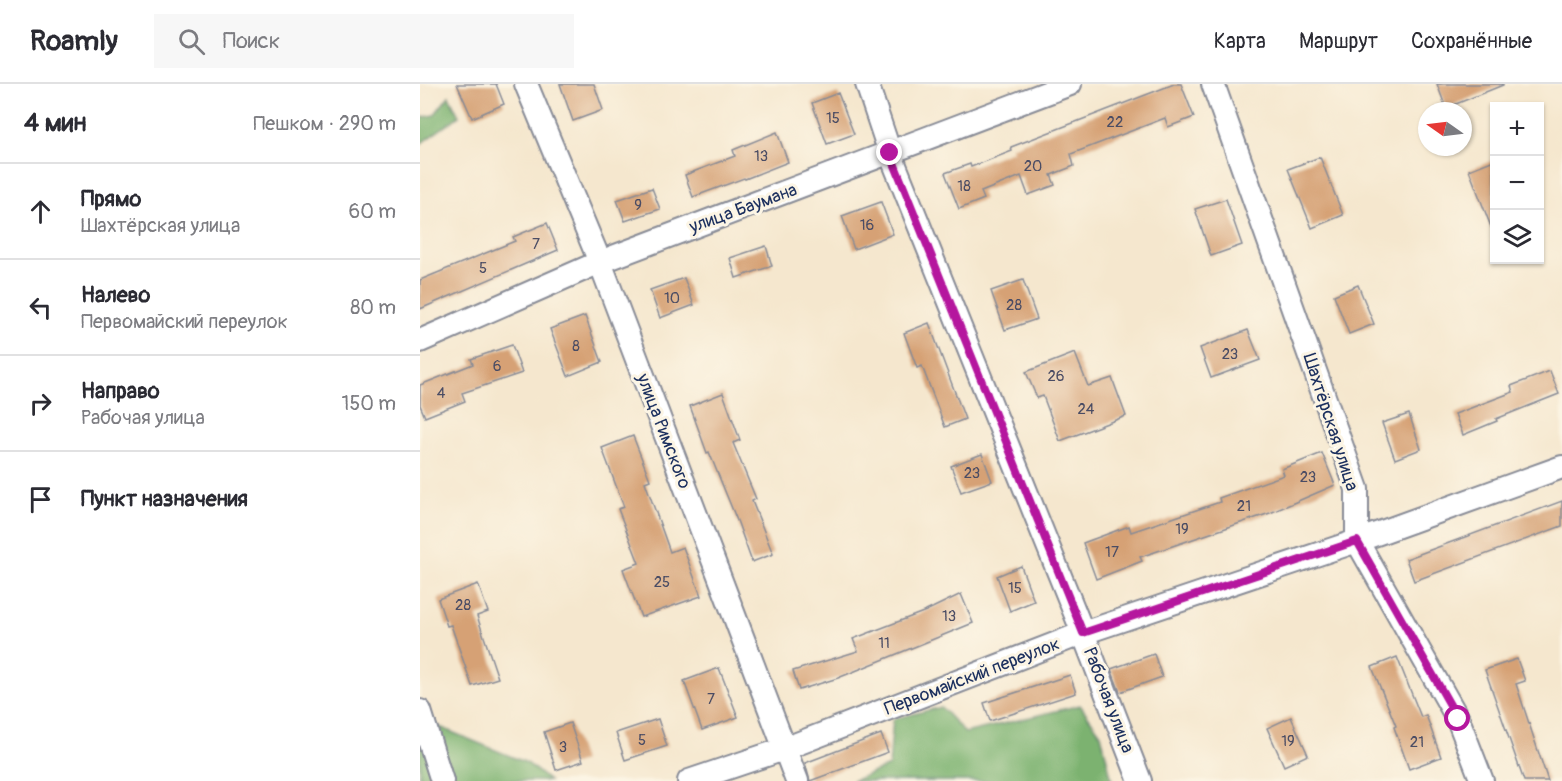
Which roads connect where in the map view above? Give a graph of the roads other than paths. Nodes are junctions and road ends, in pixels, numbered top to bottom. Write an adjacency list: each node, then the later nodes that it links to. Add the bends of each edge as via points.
1 (526, 84): 6 (street, улица Римского)
2 (867, 84): 5 (street, Рабочая улица)
3 (1070, 84): 5 (street, улица Баумана)
4 (1213, 84): 9 (street, Шахтёрская улица, via 1357,489)
5 (890, 153): 6 (street, улица Баумана); 10 (street, Рабочая улица)
6 (600, 262): 7 (street, улица Баумана); 12 (street, улица Римского)
7 (420, 341)
8 (1562, 467): 9 (street, Первомайский переулок)
9 (1357, 541): 10 (street, Первомайский переулок); 17 (street, Шахтёрская улица, via 1458,719)
10 (1083, 633): 12 (street, Первомайский переулок); 16 (street, Рабочая улица)
11 (420, 711): 13 (street)
12 (784, 749): 14 (street, Первомайский переулок); 15 (street, улица Римского)
13 (442, 781)
14 (689, 781)
15 (797, 781)
16 (1140, 781)
17 (1482, 781)

